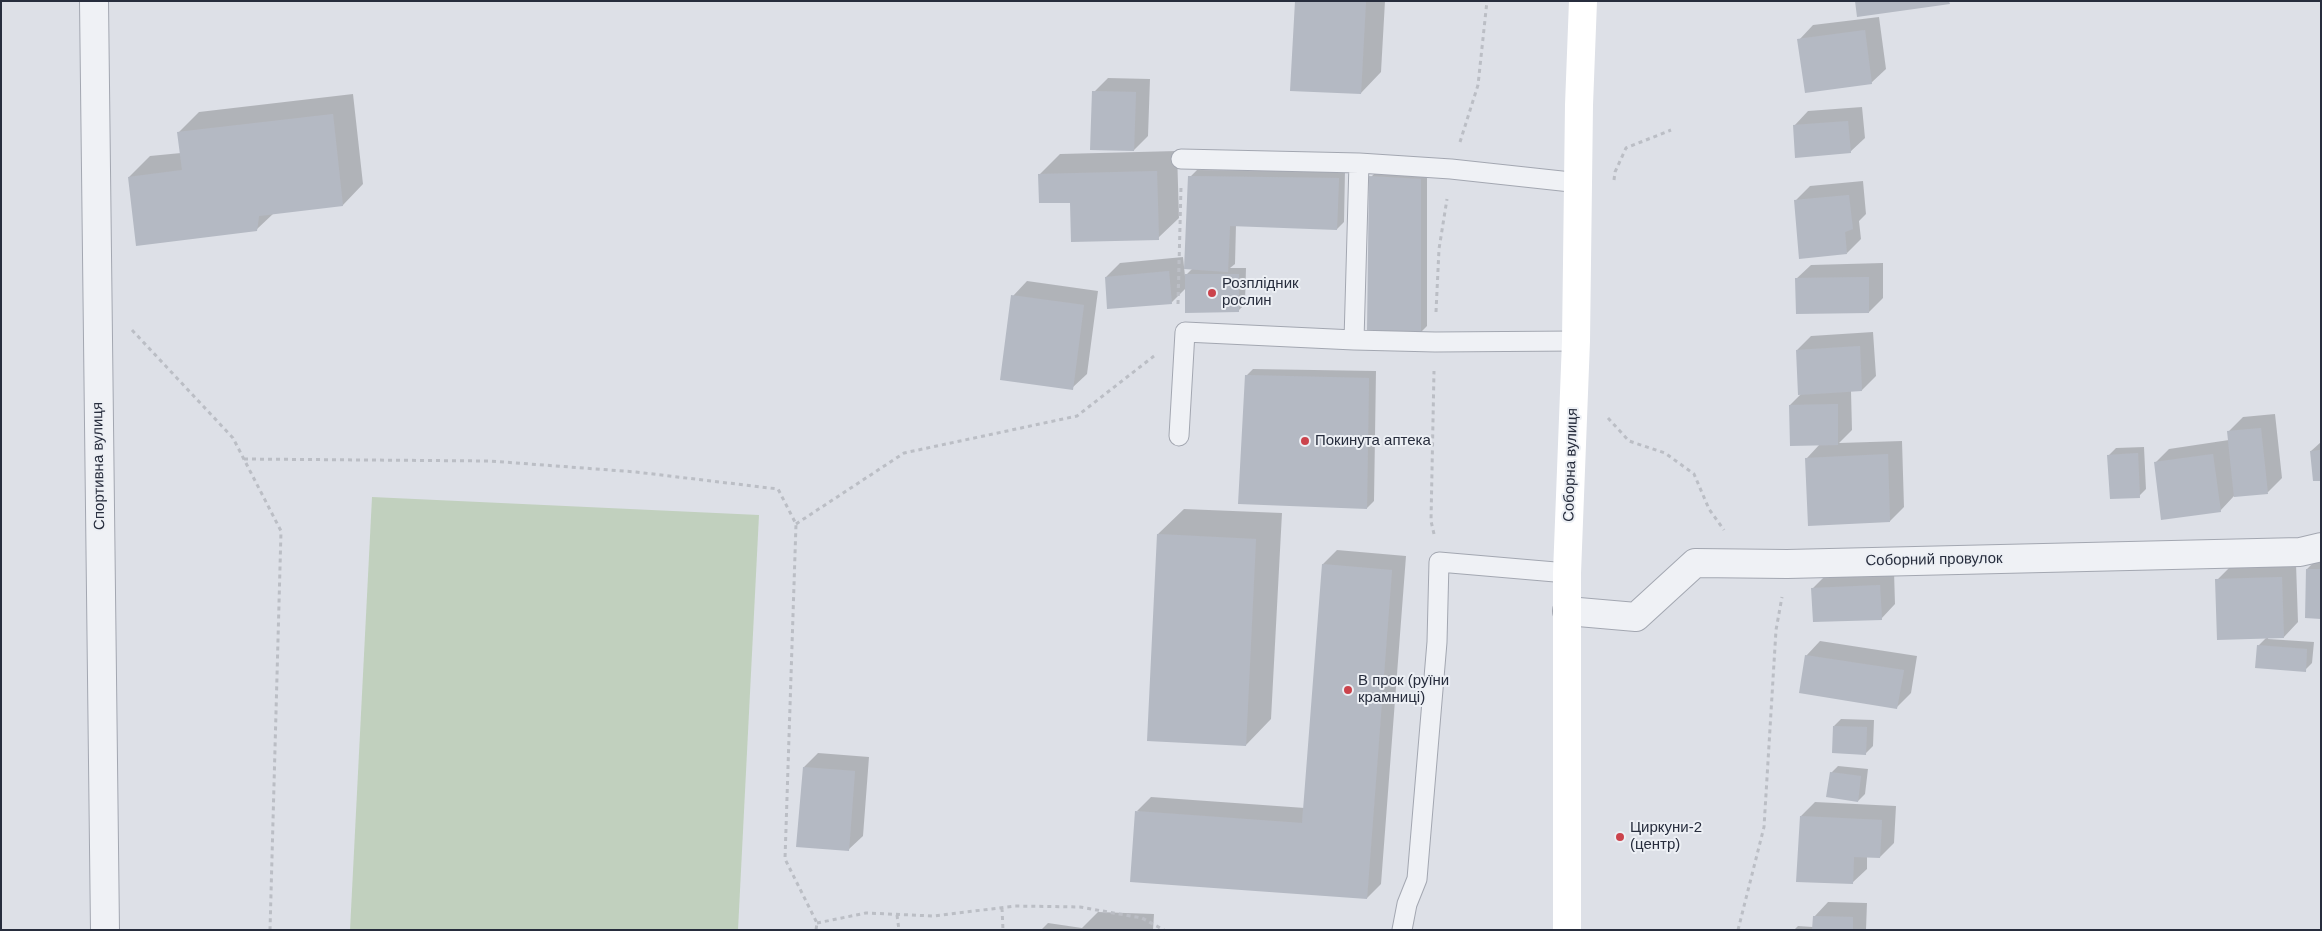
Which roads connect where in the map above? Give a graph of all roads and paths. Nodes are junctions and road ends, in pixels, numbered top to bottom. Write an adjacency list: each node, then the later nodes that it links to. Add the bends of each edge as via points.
1 (94, 1): 10 (street, Спортивна вулиця)
2 (1487, 1): 7 (path, via 1478,85)
3 (1584, 1): 9 (street, Соборна вулиця, via 1579,105)
4 (1671, 130): 8 (path, via 1626,148)
5 (1181, 159): 6 (lane); 11 (path, via 1178,310)
6 (1359, 163): 7 (lane); 12 (lane)
7 (1451, 169): 9 (lane)
8 (1614, 182)
9 (1580, 183): 13 (street, Соборна вулиця)
10 (97, 292): 16 (path, via 233,438); 26 (street, Спортивна вулиця)
11 (1186, 332): 12 (lane); 15 (lane); 17 (path, via 1078,416 904,453)
12 (1354, 340): 13 (lane)
13 (1576, 341): 21 (street, Соборна вулиця)
14 (1607, 409): 18 (path, via 1608,418 1628,441 1665,453 1694,474 1709,509)
15 (1179, 436)
16 (244, 459): 17 (path, via 490,461 636,472 778,489); 27 (path, via 281,532)
17 (796, 524): 25 (path, via 785,859)
18 (1729, 536)
19 (2321, 547): 20 (street, Соборний провулок, via 2300,552)
20 (1787, 564): 22 (street, Соборний провулок, via 1694,563 1636,617); 34 (path, via 1776,630 1764,827)
21 (1567, 573): 22 (street, Соборна вулиця); 32 (lane, via 1439,562 1437,642 1417,879 1407,904)
22 (1567, 611): 33 (street, Соборна вулиця)
23 (1002, 908): 24 (path, via 934,916); 30 (path); 31 (path, via 1080,908 1142,918)
24 (897, 915): 25 (path, via 866,913); 29 (path)
25 (817, 923): 28 (path)
26 (104, 930)
27 (270, 930)
28 (816, 930)
29 (900, 930)
30 (1003, 930)
31 (1164, 930)
32 (1402, 930)
33 (1567, 930)
34 (1738, 930)

